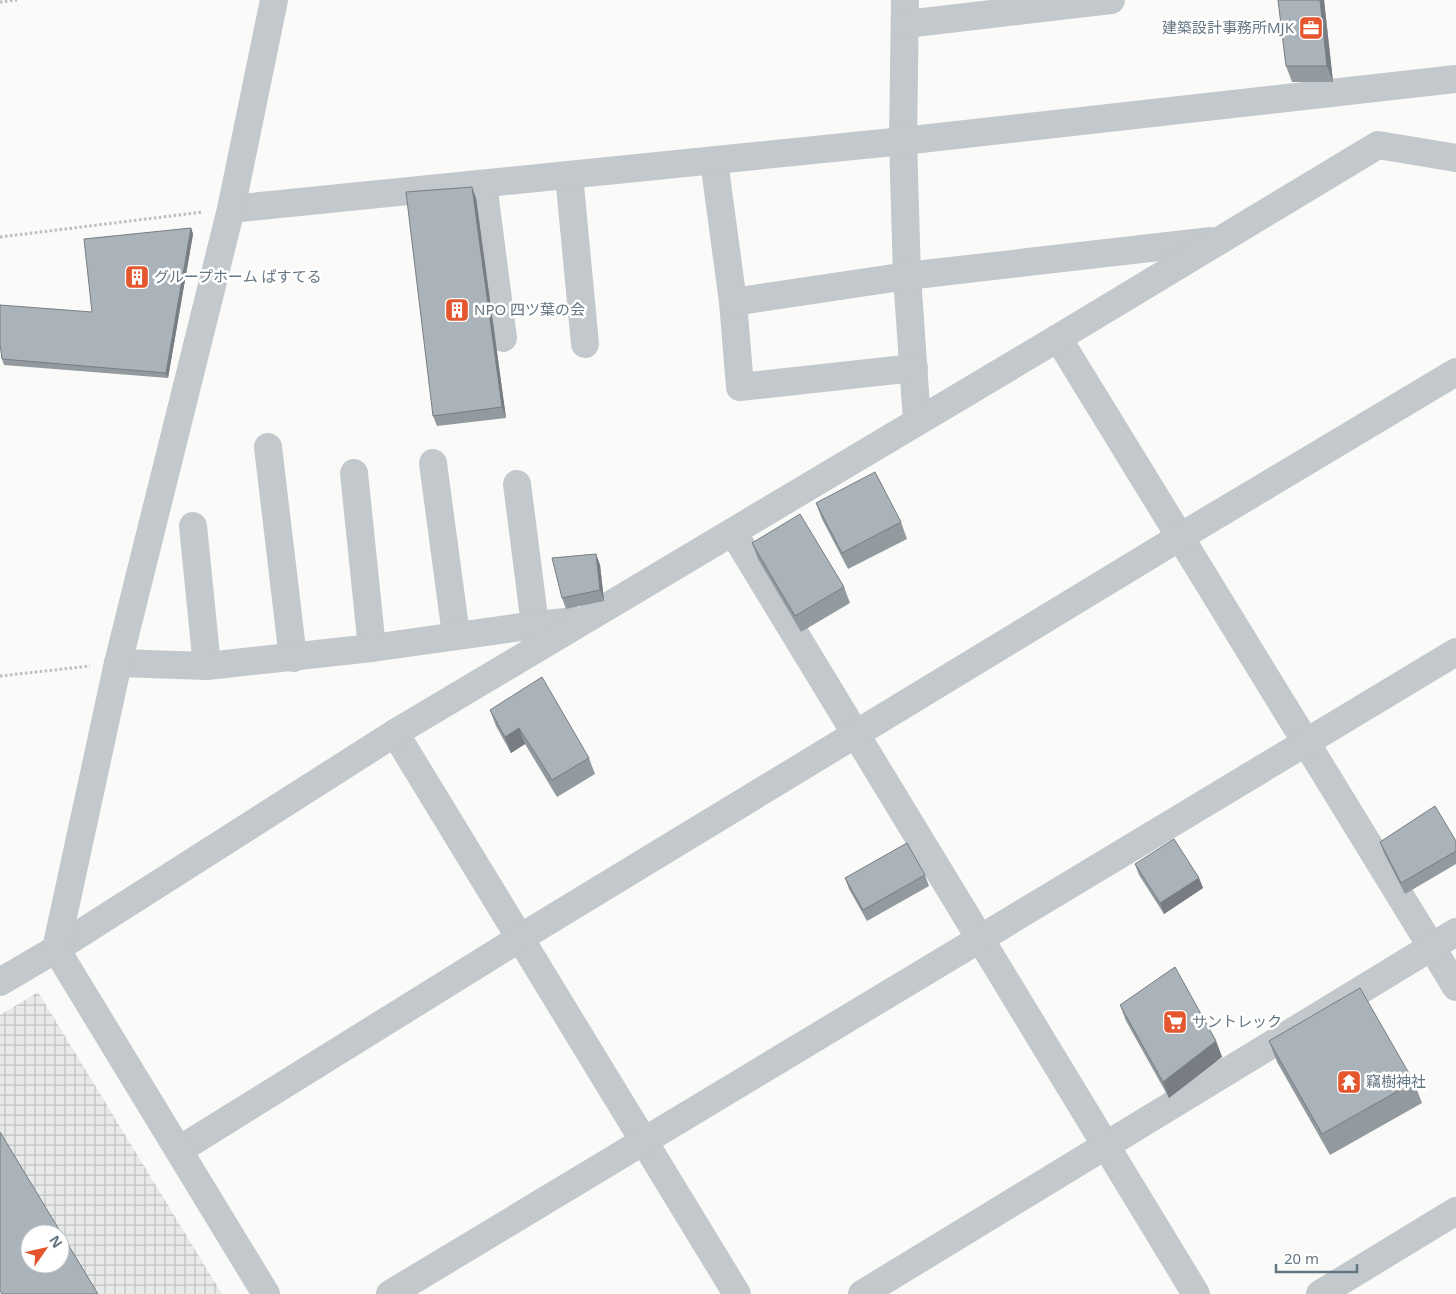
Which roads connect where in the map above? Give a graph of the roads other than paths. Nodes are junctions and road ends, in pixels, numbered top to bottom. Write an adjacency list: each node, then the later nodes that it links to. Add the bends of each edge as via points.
1 (274, 0): 10 (street)
2 (1111, 0): 3 (street)
3 (905, 12): 5 (street)
4 (1456, 79): 5 (street)
5 (903, 141): 7 (street); 12 (street)
6 (1456, 158): 11 (street, via 1378,145)
7 (714, 161): 8 (street); 13 (street)
8 (570, 175): 9 (street); 16 (street)
9 (484, 184): 10 (street); 14 (street)
10 (231, 209): 33 (street)
11 (1220, 240): 12 (street); 15 (street)
12 (907, 276): 13 (street); 17 (street)
13 (733, 302): 17 (street, via 740,387)
14 (503, 338)
15 (1058, 338): 19 (street); 26 (street)
16 (584, 344)
17 (914, 368): 19 (street)
18 (1456, 372): 26 (street)
19 (918, 422): 25 (street)
20 (268, 447): 32 (street)
21 (433, 462): 29 (street)
22 (354, 473): 30 (street)
23 (517, 484): 28 (street)
24 (193, 526): 34 (street)
25 (733, 532): 27 (street); 36 (street)
26 (1180, 536): 36 (street); 37 (street)
27 (584, 620): 28 (street); 35 (street)
28 (536, 625): 29 (street)
29 (456, 635): 30 (street)
30 (372, 648): 32 (street)
31 (1456, 652): 37 (street)
32 (293, 658): 34 (street)
33 (118, 663): 34 (street); 42 (street)
34 (207, 666)
35 (395, 733): 39 (street); 42 (street)
36 (856, 735): 39 (street); 40 (street)
37 (1306, 742): 40 (street); 41 (street)
38 (1456, 932): 41 (street)
39 (520, 938): 45 (street); 47 (street)
40 (980, 938): 45 (street); 46 (street)
41 (1432, 947): 44 (street); 46 (street)
42 (56, 949): 43 (street); 47 (street)
43 (0, 982)
44 (1456, 987)
45 (644, 1141): 50 (street); 51 (street)
46 (1106, 1146): 52 (street); 53 (street)
47 (178, 1150): 49 (street)
48 (1456, 1211): 54 (street)
49 (266, 1294)
50 (390, 1294)
51 (737, 1294)
52 (862, 1294)
53 (1196, 1294)
54 (1320, 1294)

